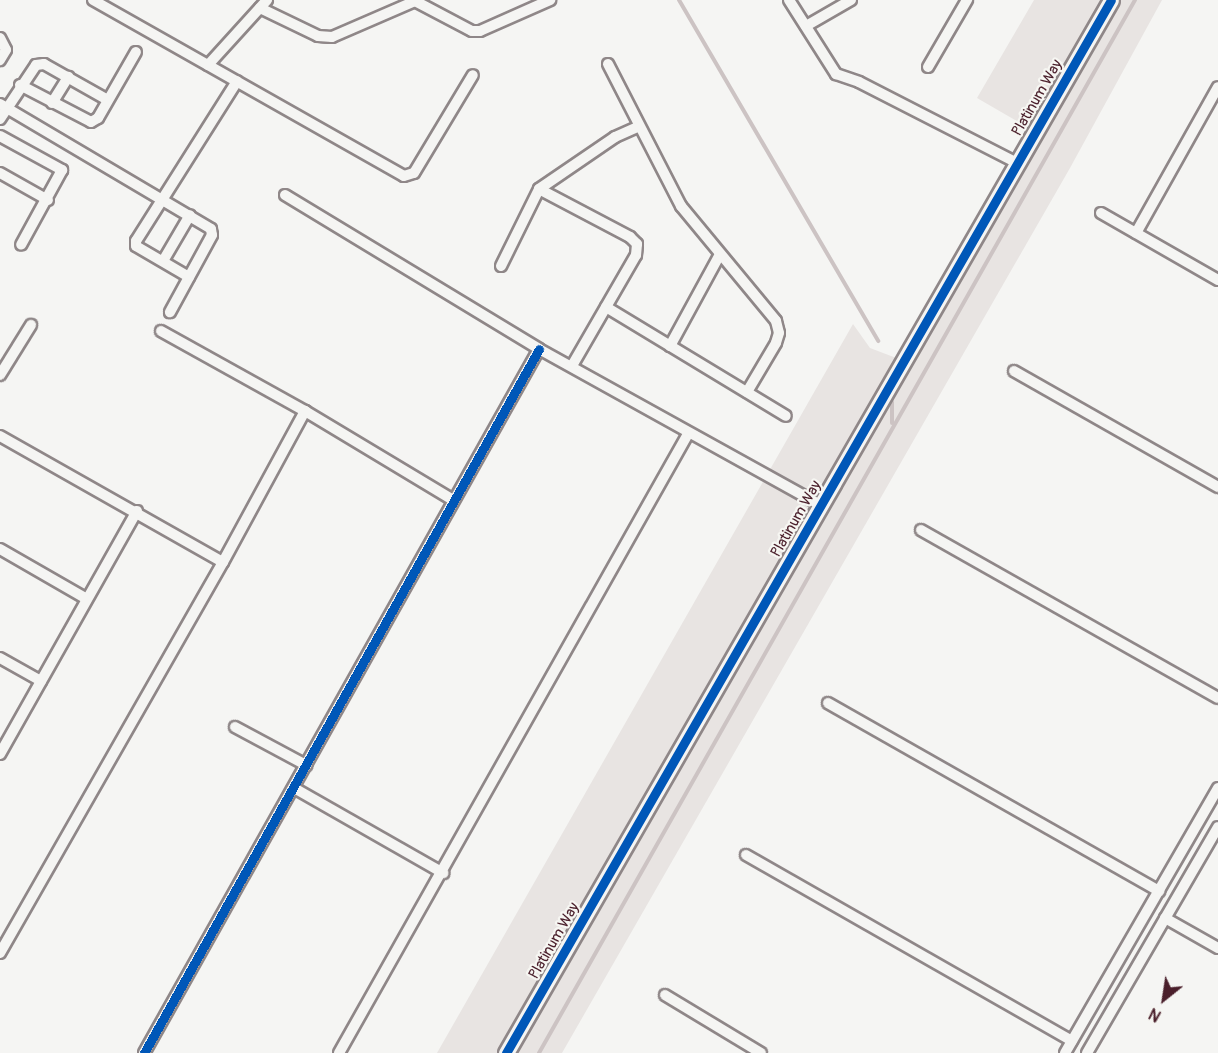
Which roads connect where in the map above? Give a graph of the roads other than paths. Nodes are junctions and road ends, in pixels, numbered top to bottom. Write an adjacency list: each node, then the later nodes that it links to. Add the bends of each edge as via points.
1 (550, 0): 7 (street, via 480,31 472,31 415,1 332,37 318,36)
2 (789, 0): 8 (street)
3 (851, 0): 8 (street)
4 (967, 0): 14 (street)
5 (1111, 0): 26 (street, Platinum Way)
6 (98, 1): 13 (street)
7 (263, 4): 13 (street)
8 (806, 26): 26 (street, via 836,74)
9 (0, 38): 11 (street, via 6,50)
10 (136, 52): 20 (street)
11 (0, 60)
12 (608, 64): 24 (street)
13 (208, 65): 17 (street)
14 (928, 67)
15 (473, 75): 17 (street, via 414,173 404,176)
16 (68, 77): 18 (street, via 44,64 36,65); 20 (street); 21 (street)
17 (237, 81): 30 (street)
18 (20, 86): 21 (street); 22 (street)
19 (1218, 87): 34 (street)
20 (108, 100): 21 (street, via 91,122)
21 (52, 103)
22 (3, 106): 23 (street); 30 (street)
23 (0, 120)
24 (637, 127): 28 (street, via 615,136); 36 (street, via 681,206)
25 (0, 136): 31 (street, via 62,170)
26 (1017, 163): 57 (street, Platinum Way)
27 (0, 173): 31 (street)
28 (539, 189): 38 (street); 41 (street, via 637,244 636,255)
29 (285, 195): 46 (street)
30 (165, 199): 33 (street); 37 (street, via 135,243)
31 (48, 200): 35 (street)
32 (1101, 213): 34 (street)
33 (190, 215): 37 (street); 39 (street, via 213,232)
34 (1136, 233): 40 (street)
35 (21, 245)
36 (719, 256): 45 (street); 50 (street, via 776,321 779,333)
37 (163, 261): 39 (street)
38 (501, 266)
39 (189, 278): 42 (street)
40 (1218, 280)
41 (606, 308): 45 (street); 47 (street)
42 (170, 312)
43 (31, 325): 49 (street)
44 (161, 331): 51 (street)
45 (670, 346): 50 (street)
46 (539, 349): 47 (street); 56 (street)
47 (572, 366): 53 (street)
48 (1014, 371): 55 (street)
49 (0, 375)
50 (747, 392): 52 (street)
51 (305, 411): 56 (street); 61 (street)
52 (786, 416)
53 (688, 434): 57 (street); 74 (street)
54 (0, 436): 58 (street)
55 (1218, 487)
56 (453, 500): 69 (street)
57 (821, 505): 83 (street, Platinum Way)
58 (137, 510): 61 (street); 62 (street)
59 (921, 530): 65 (street)
60 (0, 549): 62 (street)
61 (223, 562): 78 (street)
62 (87, 599): 64 (street)
63 (0, 658): 64 (street)
64 (41, 681): 68 (street)
65 (1218, 698)
66 (828, 703): 75 (street)
67 (235, 727): 69 (street)
68 (0, 754)
69 (306, 765): 70 (street)
70 (294, 788): 74 (street); 81 (street)
71 (1218, 788): 75 (street)
72 (1218, 827): 76 (street)
73 (746, 855): 80 (street)
74 (443, 873): 82 (street)
75 (1159, 891): 80 (street)
76 (1166, 918): 77 (street); 86 (street)
77 (1218, 948)
78 (0, 954)
79 (665, 994): 84 (street)
80 (1072, 1041): 85 (street)
81 (144, 1053)
82 (339, 1053)
83 (506, 1053)
84 (761, 1053)
85 (1065, 1053)
86 (1087, 1053)

